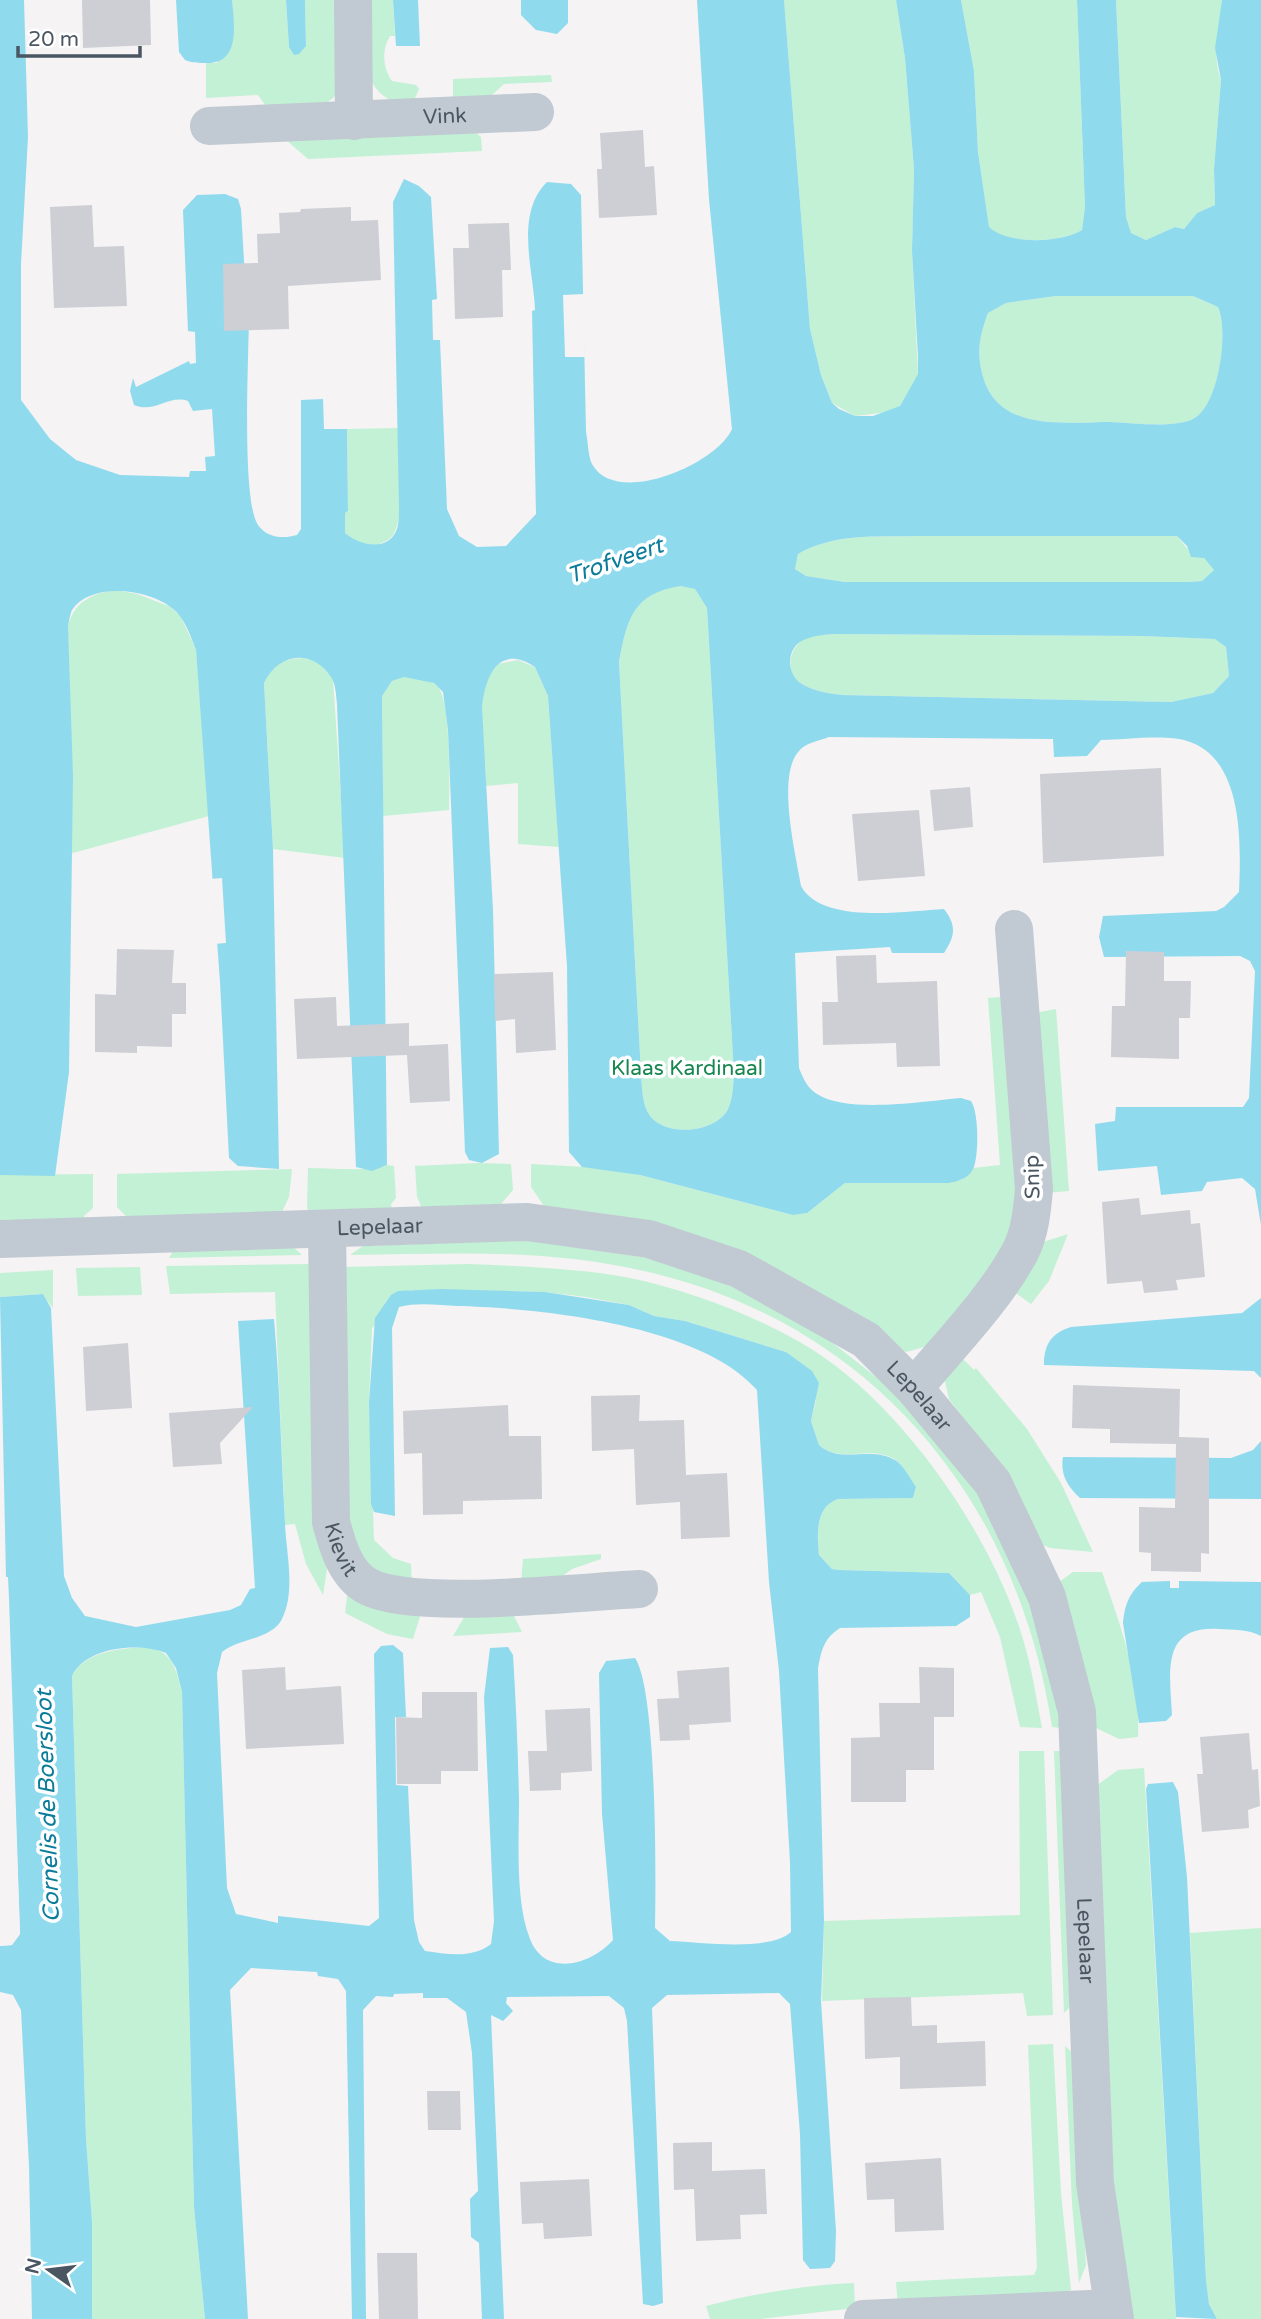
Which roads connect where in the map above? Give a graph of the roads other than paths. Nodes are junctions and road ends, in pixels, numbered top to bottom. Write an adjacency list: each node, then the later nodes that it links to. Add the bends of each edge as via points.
1 (354, 0): 3 (street)
2 (535, 112): 3 (street, Vink)
3 (354, 121): 4 (street, Vink)
4 (209, 126)
5 (1014, 929): 8 (street, Snip, via 1034,1189 1032,1219 1020,1252 973,1318)
6 (327, 1229): 7 (street, Lepelaar); 8 (street, Lepelaar, via 527,1222 649,1239 739,1269 866,1340); 9 (street, Kievit, via 331,1522 341,1555 365,1586 401,1597 438,1599)
7 (0, 1239)
8 (914, 1388): 10 (street, Lepelaar, via 993,1483 1046,1597 1077,1712 1095,2183)
9 (639, 1589)
10 (1114, 2314): 11 (street)
11 (863, 2319)

